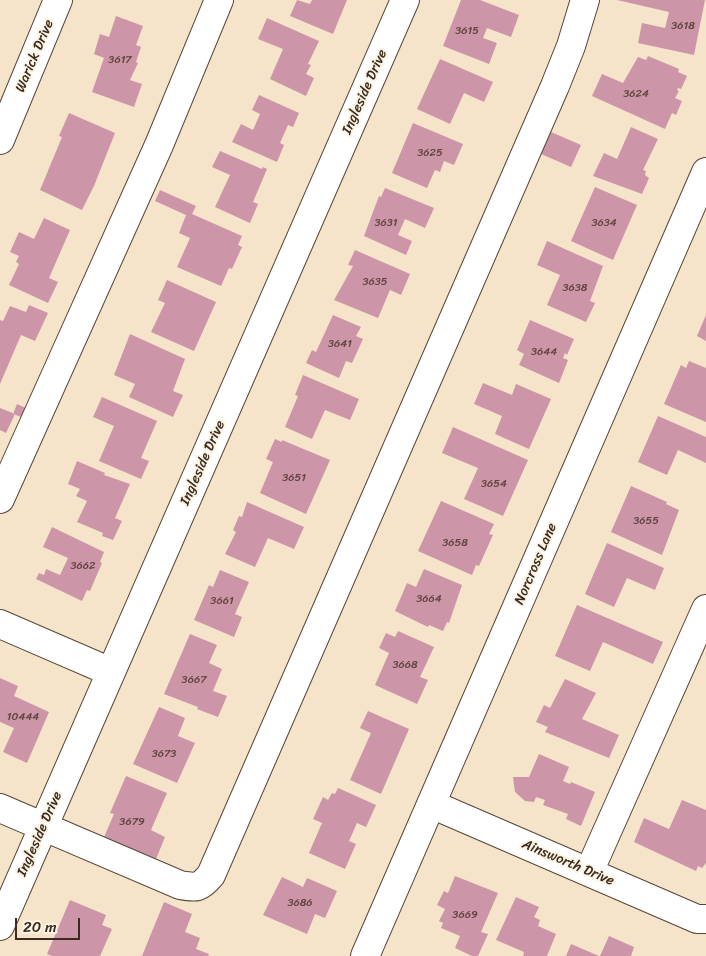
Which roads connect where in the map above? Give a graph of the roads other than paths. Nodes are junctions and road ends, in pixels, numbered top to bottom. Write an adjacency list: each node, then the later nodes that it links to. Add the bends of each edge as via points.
1 (58, 0): 5 (street, Warick Drive)
2 (219, 0): 7 (street)
3 (406, 0): 10 (street, Ingleside Drive)
4 (585, 0): 13 (street, via 552,95 211,875 203,885 194,888 180,885)
5 (0, 140)
6 (706, 172): 11 (street, Norcross Lane)
7 (0, 499)
8 (706, 609): 14 (street)
9 (0, 624): 10 (street)
10 (111, 672): 13 (street, Ingleside Drive)
11 (431, 804): 14 (street, Ainsworth Drive); 17 (street, Norcross Lane)
12 (0, 808): 13 (street)
13 (44, 827): 16 (street, Ingleside Drive)
14 (589, 872): 15 (street, Ainsworth Drive, via 697,919)
15 (706, 919)
16 (0, 926)
17 (365, 956)

